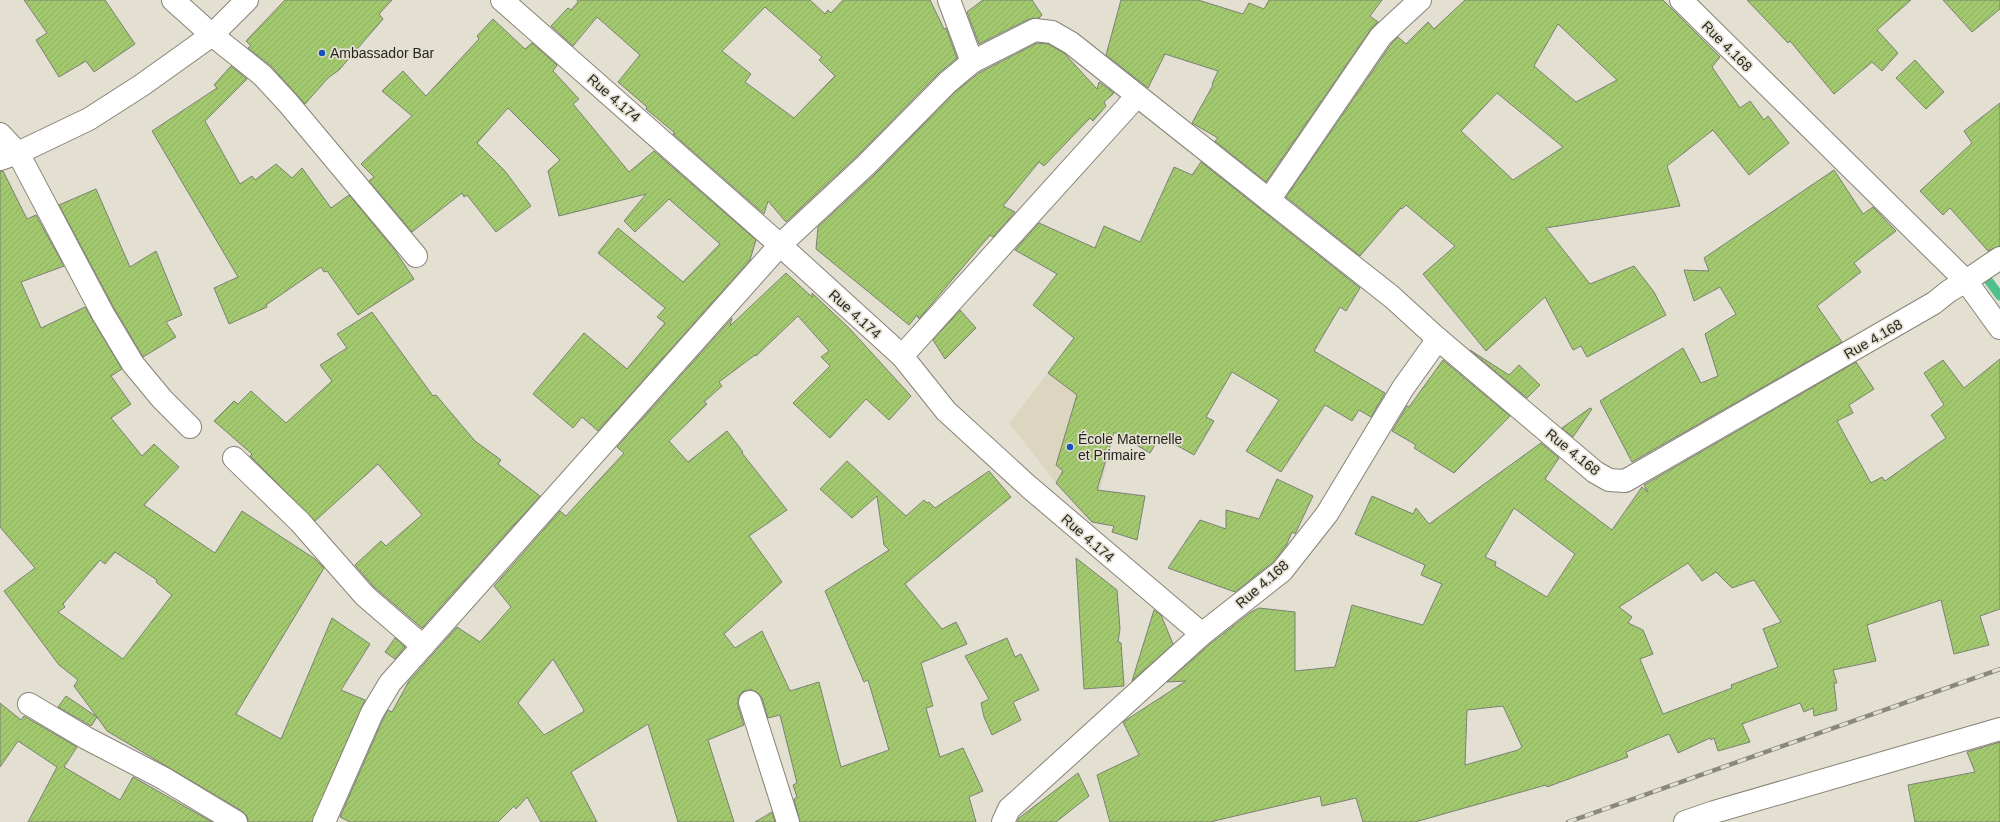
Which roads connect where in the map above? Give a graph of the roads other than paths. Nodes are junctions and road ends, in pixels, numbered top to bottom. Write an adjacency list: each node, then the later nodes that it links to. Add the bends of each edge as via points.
1 (173, 0): 7 (street)
2 (246, 0): 7 (street)
3 (502, 0): 13 (street, Rue 4.174)
4 (949, 0): 8 (street)
5 (1420, 0): 12 (street, via 1381,36)
6 (1681, 0): 16 (street, Rue 4.168)
7 (212, 35): 11 (street, via 89,119); 14 (street, via 262,75)
8 (972, 62): 9 (street, via 1035,30 1052,32 1071,43); 13 (street, via 948,82 866,165)
9 (1137, 96): 12 (street); 19 (street)
10 (0, 134): 11 (street)
11 (9, 156): 20 (street, via 134,364 162,399)
12 (1269, 200): 18 (street, via 1392,297)
13 (780, 245): 19 (street, Rue 4.174); 23 (street)
14 (416, 256)
15 (2000, 258): 16 (street)
16 (1966, 281): 17 (street); 18 (street, Rue 4.168, via 1934,303 1625,481 1609,480 1596,472)
17 (2000, 328)
18 (1438, 339): 22 (street, Rue 4.168, via 1402,388 1327,514 1287,565)
19 (902, 356): 22 (street, Rue 4.174, via 946,410 1012,472)
20 (190, 427)
21 (234, 458): 23 (street, via 300,522 365,596)
22 (1202, 634): 30 (street, Rue 4.168, via 1009,809)
23 (423, 646): 28 (street, via 380,698)
24 (750, 702): 29 (street)
25 (30, 704): 27 (street)
26 (2000, 729): 31 (street)
27 (236, 822)
28 (324, 822)
29 (788, 822)
30 (1003, 822)
31 (1685, 822)

